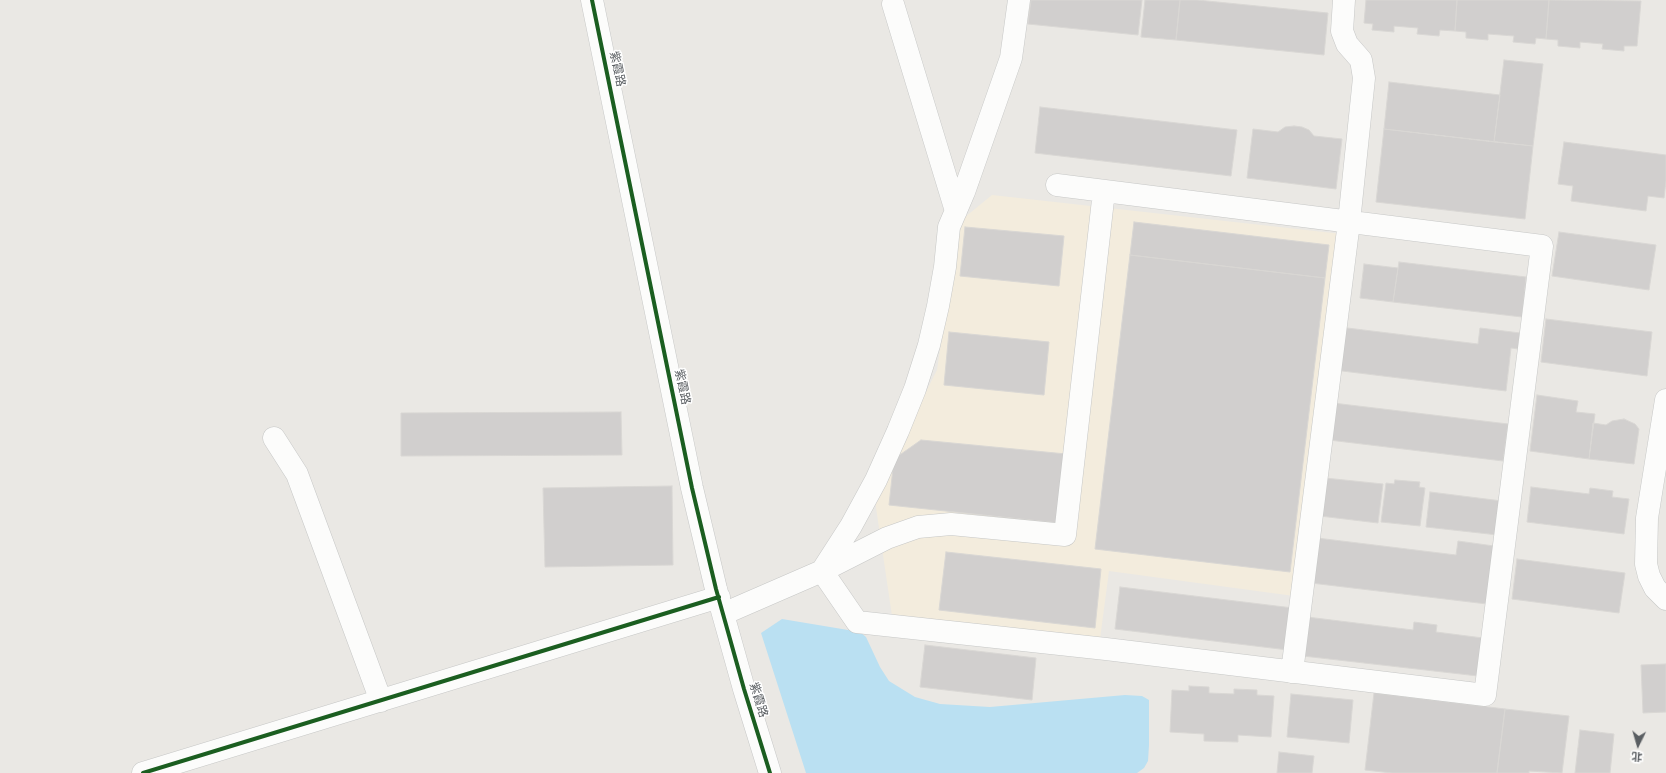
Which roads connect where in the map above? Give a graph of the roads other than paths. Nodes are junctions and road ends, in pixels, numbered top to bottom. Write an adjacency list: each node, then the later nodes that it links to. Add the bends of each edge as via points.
1 (592, 0): 13 (street, 紫霞路, via 692,488)
2 (1019, 0): 7 (street, via 1011,58)
3 (1344, 0): 8 (street, via 1342,31 1347,44 1361,60 1364,78)
4 (893, 4): 7 (street)
5 (1057, 185): 6 (street)
6 (1104, 191): 8 (street); 11 (street, via 1065,536 935,524 887,538)
7 (956, 211): 11 (street, via 949,227 945,267 929,345 915,389 876,480)
8 (1349, 222): 14 (street); 14 (street, via 1542,246 1485,695)
9 (1666, 400): 12 (street, via 1646,518 1646,564 1655,588)
10 (274, 438): 15 (street, via 297,474)
11 (822, 571): 13 (street); 14 (street, via 857,622)
12 (1666, 600)
13 (721, 605): 15 (street); 17 (street, 紫霞路)
14 (1292, 672)
15 (381, 701): 16 (street)
16 (143, 773)
17 (770, 773)

